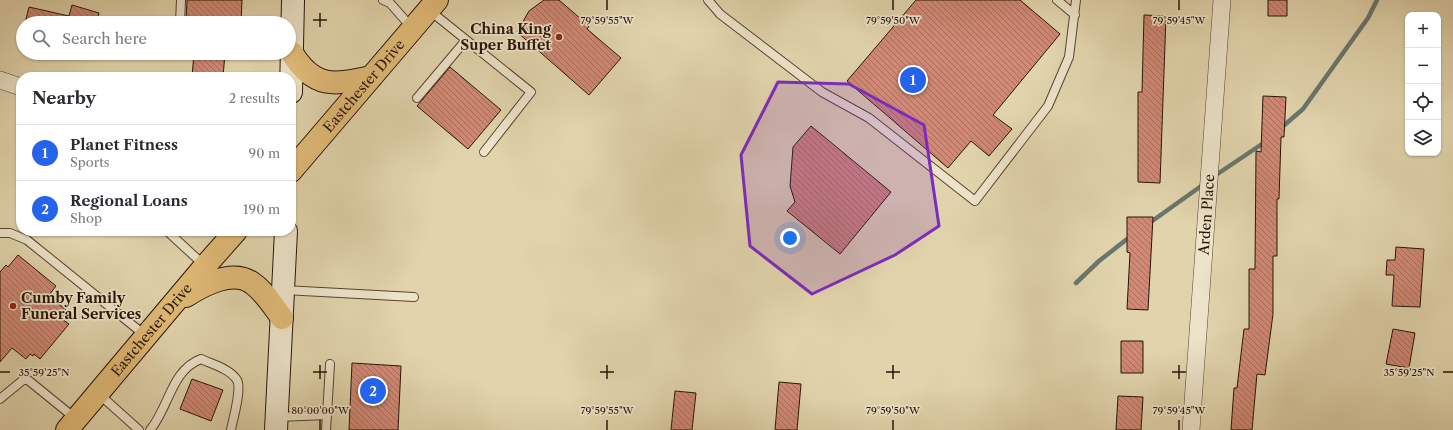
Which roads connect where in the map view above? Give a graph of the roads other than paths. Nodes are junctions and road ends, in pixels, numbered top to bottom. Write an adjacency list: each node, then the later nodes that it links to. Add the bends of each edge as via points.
1 (181, 0): 10 (lane)
2 (293, 0): 11 (main road)
3 (383, 0): 12 (lane, via 390,3)
4 (708, 0): 9 (lane, via 720,14 822,92 869,118 975,200 1048,106 1069,57)
5 (1057, 0): 9 (lane)
6 (1076, 0): 9 (lane)
7 (1222, 0): 45 (street, Arden Place)
8 (433, 5): 12 (main road, Eastchester Drive); 13 (lane)
9 (1075, 14)
10 (180, 16)
11 (292, 16)
12 (412, 29): 17 (main road, Eastchester Drive)
13 (466, 40): 20 (lane); 21 (lane, via 531,92)
14 (296, 57): 17 (main road, via 301,68 307,73 329,83)
15 (291, 60): 16 (main road)
16 (291, 72)
17 (371, 77): 22 (main road, Eastchester Drive)
18 (0, 80): 19 (street)
19 (16, 85)
20 (417, 98)
21 (484, 152)
22 (296, 165)
23 (0, 233): 24 (lane)
24 (16, 235)
25 (17, 236): 34 (lane, via 27,240)
26 (173, 236): 29 (lane)
27 (232, 236): 29 (main road, Eastchester Drive)
28 (286, 236): 30 (main road)
29 (205, 266): 32 (main road, Eastchester Drive)
30 (284, 290): 31 (lane); 33 (main road)
31 (414, 297)
32 (174, 302): 33 (main road, via 206,283 236,278 251,282); 34 (main road, Eastchester Drive)
33 (282, 318): 39 (main road)
34 (146, 336): 36 (main road, Eastchester Drive)
35 (330, 364): 38 (lane)
36 (98, 393): 40 (main road, Eastchester Drive); 41 (lane)
37 (0, 399): 40 (lane, via 23,380 28,380)
38 (327, 415): 39 (lane); 44 (lane)
39 (276, 423)
40 (72, 425)
41 (139, 430)
42 (150, 430): 43 (lane, via 181,373 191,363 201,359 226,371 237,380 239,387)
43 (231, 430)
44 (326, 430)
45 (1191, 430)

